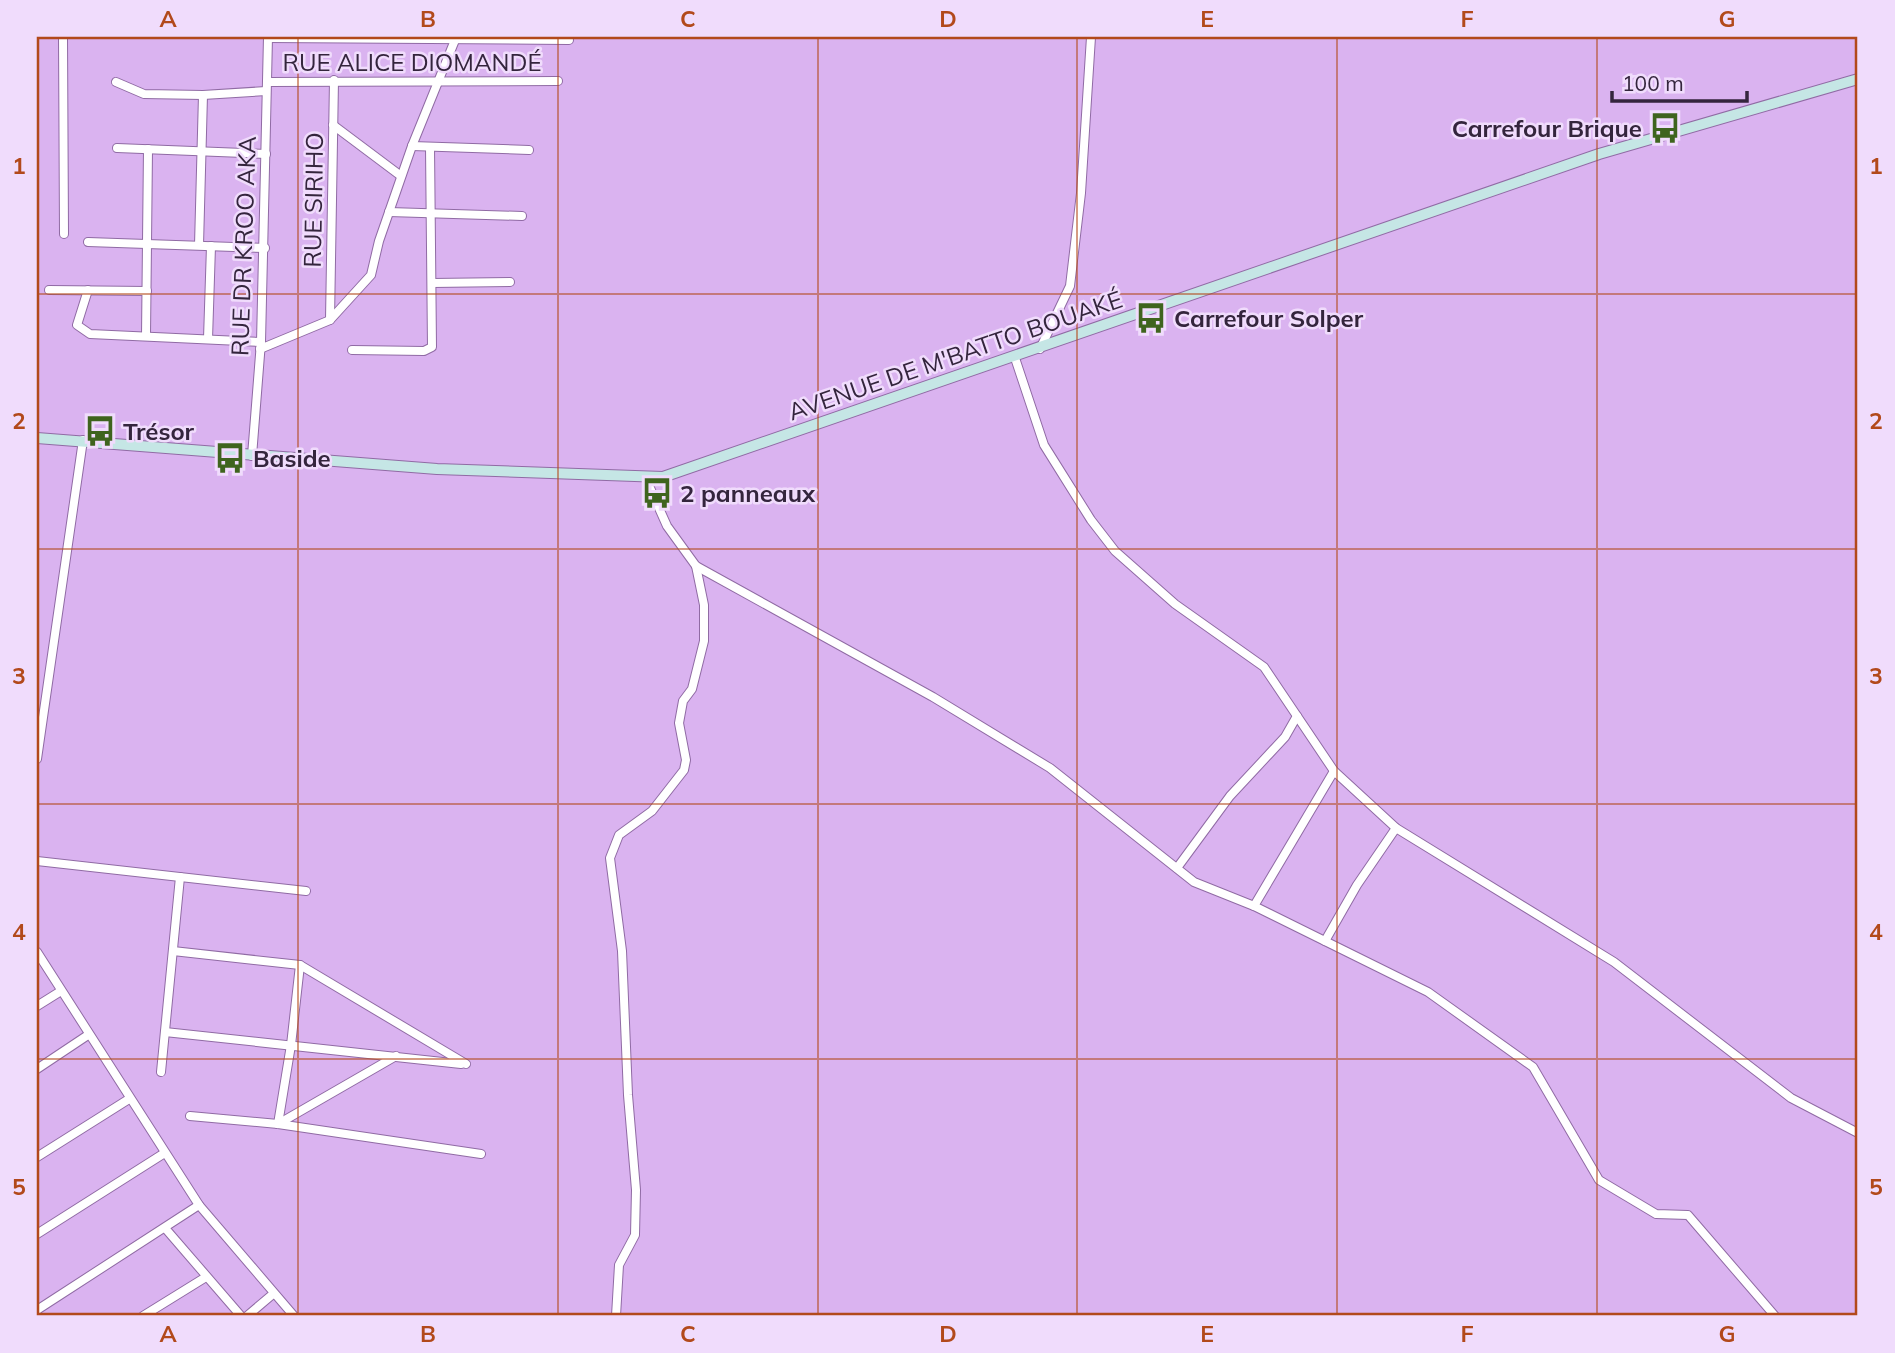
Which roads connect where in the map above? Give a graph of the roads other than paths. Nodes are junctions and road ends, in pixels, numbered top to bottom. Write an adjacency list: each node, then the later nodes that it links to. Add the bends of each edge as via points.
1 (63, 37): 25 (street)
2 (268, 37): 4 (street); 11 (street, RUE DR KROO AKA)
3 (1091, 37): 40 (street, via 1070,286)
4 (455, 40): 5 (street); 8 (street)
5 (569, 40)
6 (1858, 79): 40 (street, AVENUE DE M'BATTO BOUAKÉ, via 1599,154)
7 (334, 80): 8 (street, RUE ALICE DIOMANDÉ); 11 (street, RUE ALICE DIOMANDÉ); 13 (street, RUE SIRIHO)
8 (439, 80): 9 (street, RUE ALICE DIOMANDÉ); 14 (street)
9 (558, 81)
10 (116, 82): 12 (street, RUE ALICE DIOMANDÉ, via 144,94)
11 (266, 86): 12 (street, RUE ALICE DIOMANDÉ); 20 (street, RUE DR KROO AKA)
12 (203, 95): 19 (street)
13 (333, 125): 21 (street); 36 (street, RUE SIRIHO)
14 (412, 146): 15 (street); 21 (street)
15 (430, 147): 18 (street); 23 (street)
16 (117, 148): 17 (street)
17 (148, 149): 19 (street); 27 (street)
18 (529, 150)
19 (200, 152): 20 (street); 28 (street)
20 (266, 154): 30 (street, RUE DR KROO AKA)
21 (401, 176): 22 (street)
22 (389, 212): 23 (street); 36 (street, via 371,275)
23 (432, 213): 24 (street); 32 (street)
24 (522, 216)
25 (64, 234)
26 (88, 242): 27 (street)
27 (147, 243): 28 (street); 35 (street)
28 (198, 246): 29 (street)
29 (211, 246): 30 (street); 38 (street)
30 (265, 248): 39 (street, RUE DR KROO AKA)
31 (510, 282): 32 (street)
32 (432, 283): 41 (street, via 432,347 424,351)
33 (49, 290): 34 (street)
34 (88, 290): 35 (street); 37 (street, via 77,325 90,334)
35 (147, 291): 37 (street)
36 (330, 320): 39 (street)
37 (146, 336): 38 (street)
38 (208, 339): 39 (street)
39 (260, 345): 45 (street, RUE DR KROO AKA)
40 (1040, 349): 42 (street, AVENUE DE M'BATTO BOUAKÉ)
41 (352, 350)
42 (1015, 358): 46 (street, AVENUE DE M'BATTO BOUAKÉ, via 692,469); 48 (street, via 1044,445 1115,551 1175,604 1264,667)
43 (37, 438): 44 (street, AVENUE DE M'BATTO BOUAKÉ)
44 (83, 440): 45 (street, AVENUE DE M'BATTO BOUAKÉ); 49 (street)
45 (252, 456): 46 (street, AVENUE DE M'BATTO BOUAKÉ)
46 (646, 478): 47 (street, via 667,526)
47 (696, 566): 53 (street, via 933,697 1050,768); 86 (street, via 704,606 704,641 679,723 684,770 652,811 620,835 610,858 622,951 636,1190 635,1235 619,1265)
48 (1297, 716): 50 (street); 53 (street, via 1285,737 1230,796)
49 (37, 759)
50 (1334, 771): 51 (street); 56 (street)
51 (1396, 828): 57 (street); 72 (street, via 1614,962 1791,1098)
52 (37, 861): 54 (street)
53 (1177, 868): 56 (street, via 1194,881)
54 (180, 877): 55 (street); 58 (street)
55 (306, 891)
56 (1254, 906): 57 (street)
57 (1325, 941): 87 (street, via 1428,992 1533,1067 1599,1180 1656,1214 1688,1215)
58 (173, 951): 60 (street); 63 (street)
59 (37, 952): 61 (street)
60 (300, 965): 65 (street); 66 (street, via 466,1065)
61 (61, 991): 62 (street); 64 (street)
62 (37, 1006)
63 (165, 1032): 65 (street); 68 (street)
64 (88, 1035): 67 (street); 69 (street)
65 (291, 1045): 66 (street); 71 (street)
66 (396, 1056): 71 (street)
67 (37, 1069)
68 (161, 1072)
69 (129, 1099): 73 (street); 75 (street)
70 (190, 1116): 71 (street)
71 (278, 1124): 74 (street)
72 (1858, 1133)
73 (163, 1154): 76 (street); 78 (street)
74 (481, 1154)
75 (37, 1157)
76 (200, 1205): 77 (street); 80 (street)
77 (165, 1228): 79 (street); 81 (street)
78 (37, 1234)
79 (206, 1277): 82 (street); 83 (street)
80 (273, 1294): 84 (street); 85 (street)
81 (37, 1310)
82 (143, 1316)
83 (241, 1316)
84 (247, 1316)
85 (294, 1316)
86 (616, 1316)
87 (1776, 1316)

